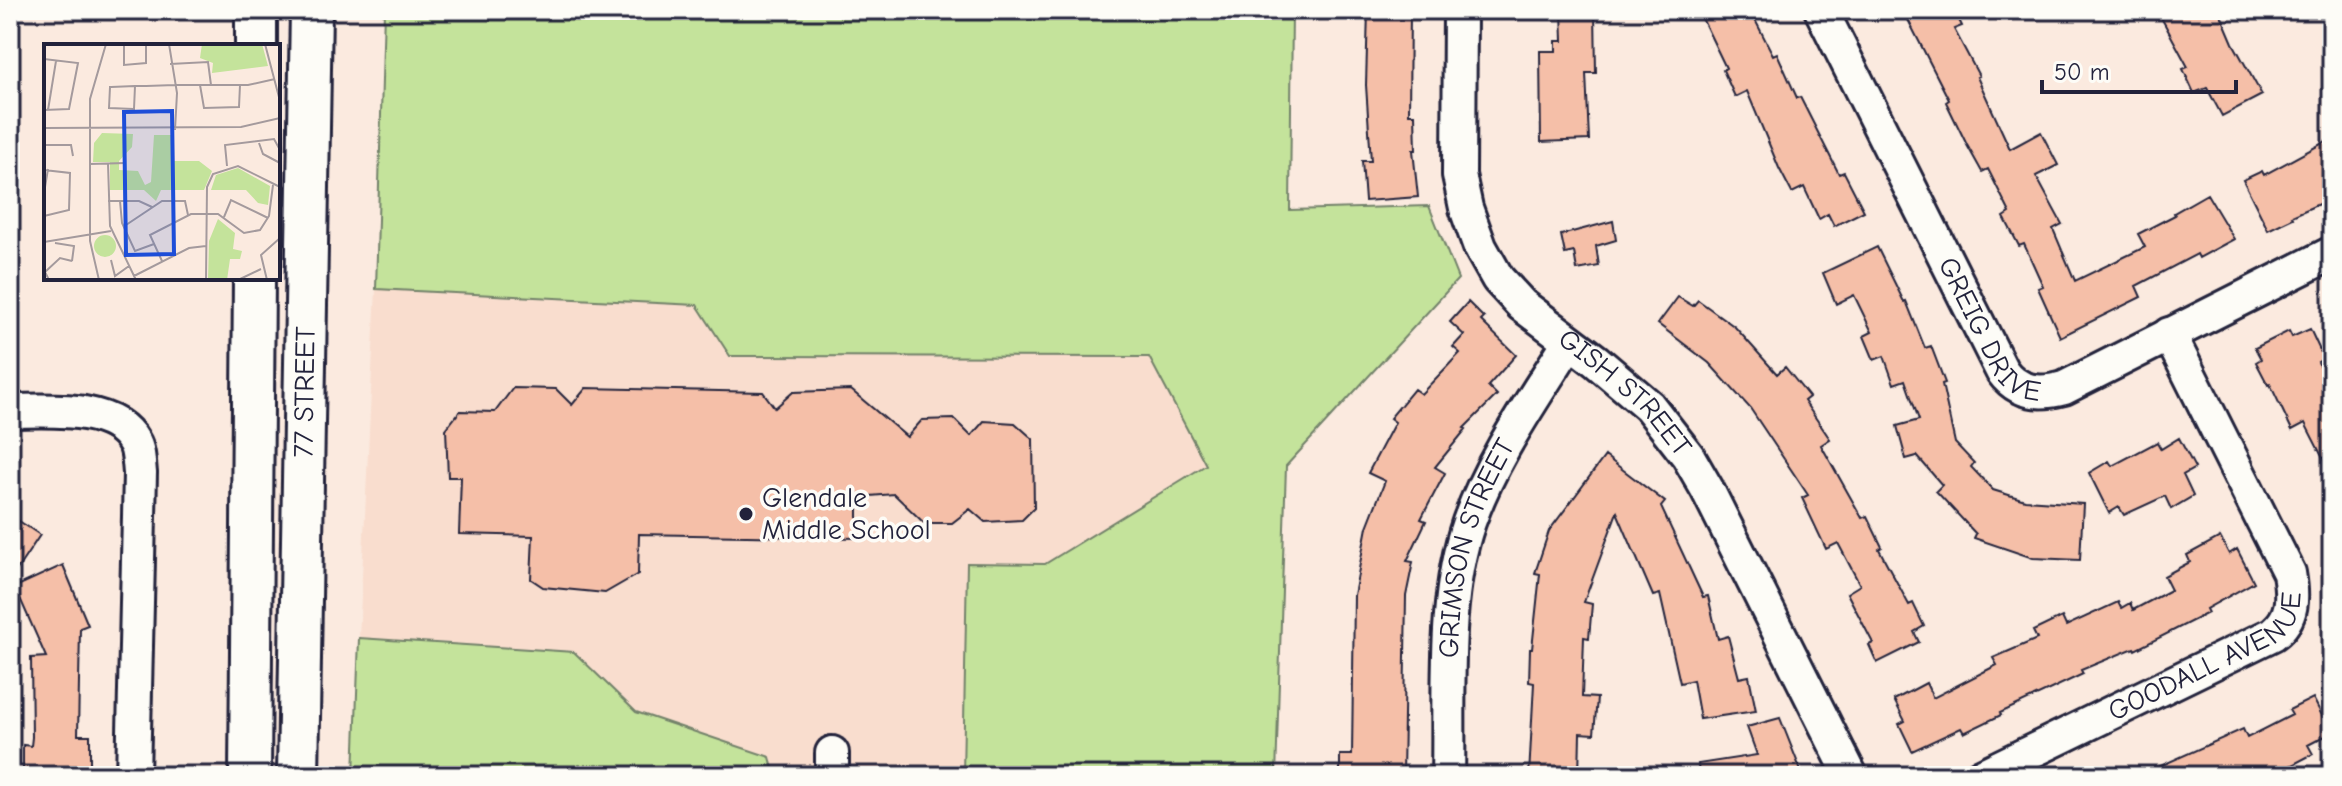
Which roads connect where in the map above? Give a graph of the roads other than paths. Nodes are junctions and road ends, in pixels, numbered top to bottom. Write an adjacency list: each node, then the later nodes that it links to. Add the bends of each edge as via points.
1 (256, 10): 5 (main road)
2 (311, 10): 13 (main road, 77 STREET)
3 (1460, 10): 9 (street, GISH STREET, via 1459,175 1466,208 1498,279)
4 (1821, 10): 8 (street, GREIG DRIVE, via 2008,380 2029,392 2064,388)
5 (256, 44)
6 (2332, 253): 8 (street, GREIG DRIVE)
7 (254, 280): 12 (main road, 77 STREET)
8 (2169, 334): 16 (street, GOODALL AVENUE, via 2289,573 2291,608 2284,626)
9 (1569, 342): 14 (street, GRIMSON STREET, via 1502,449 1468,524 1452,613); 15 (street, GISH STREET, via 1649,406 1688,456)
10 (10, 411): 11 (street, via 78,411 119,423 135,444 140,473)
11 (133, 776)
12 (250, 776)
13 (298, 776)
14 (1448, 776)
15 (1851, 776)
16 (1981, 776)

